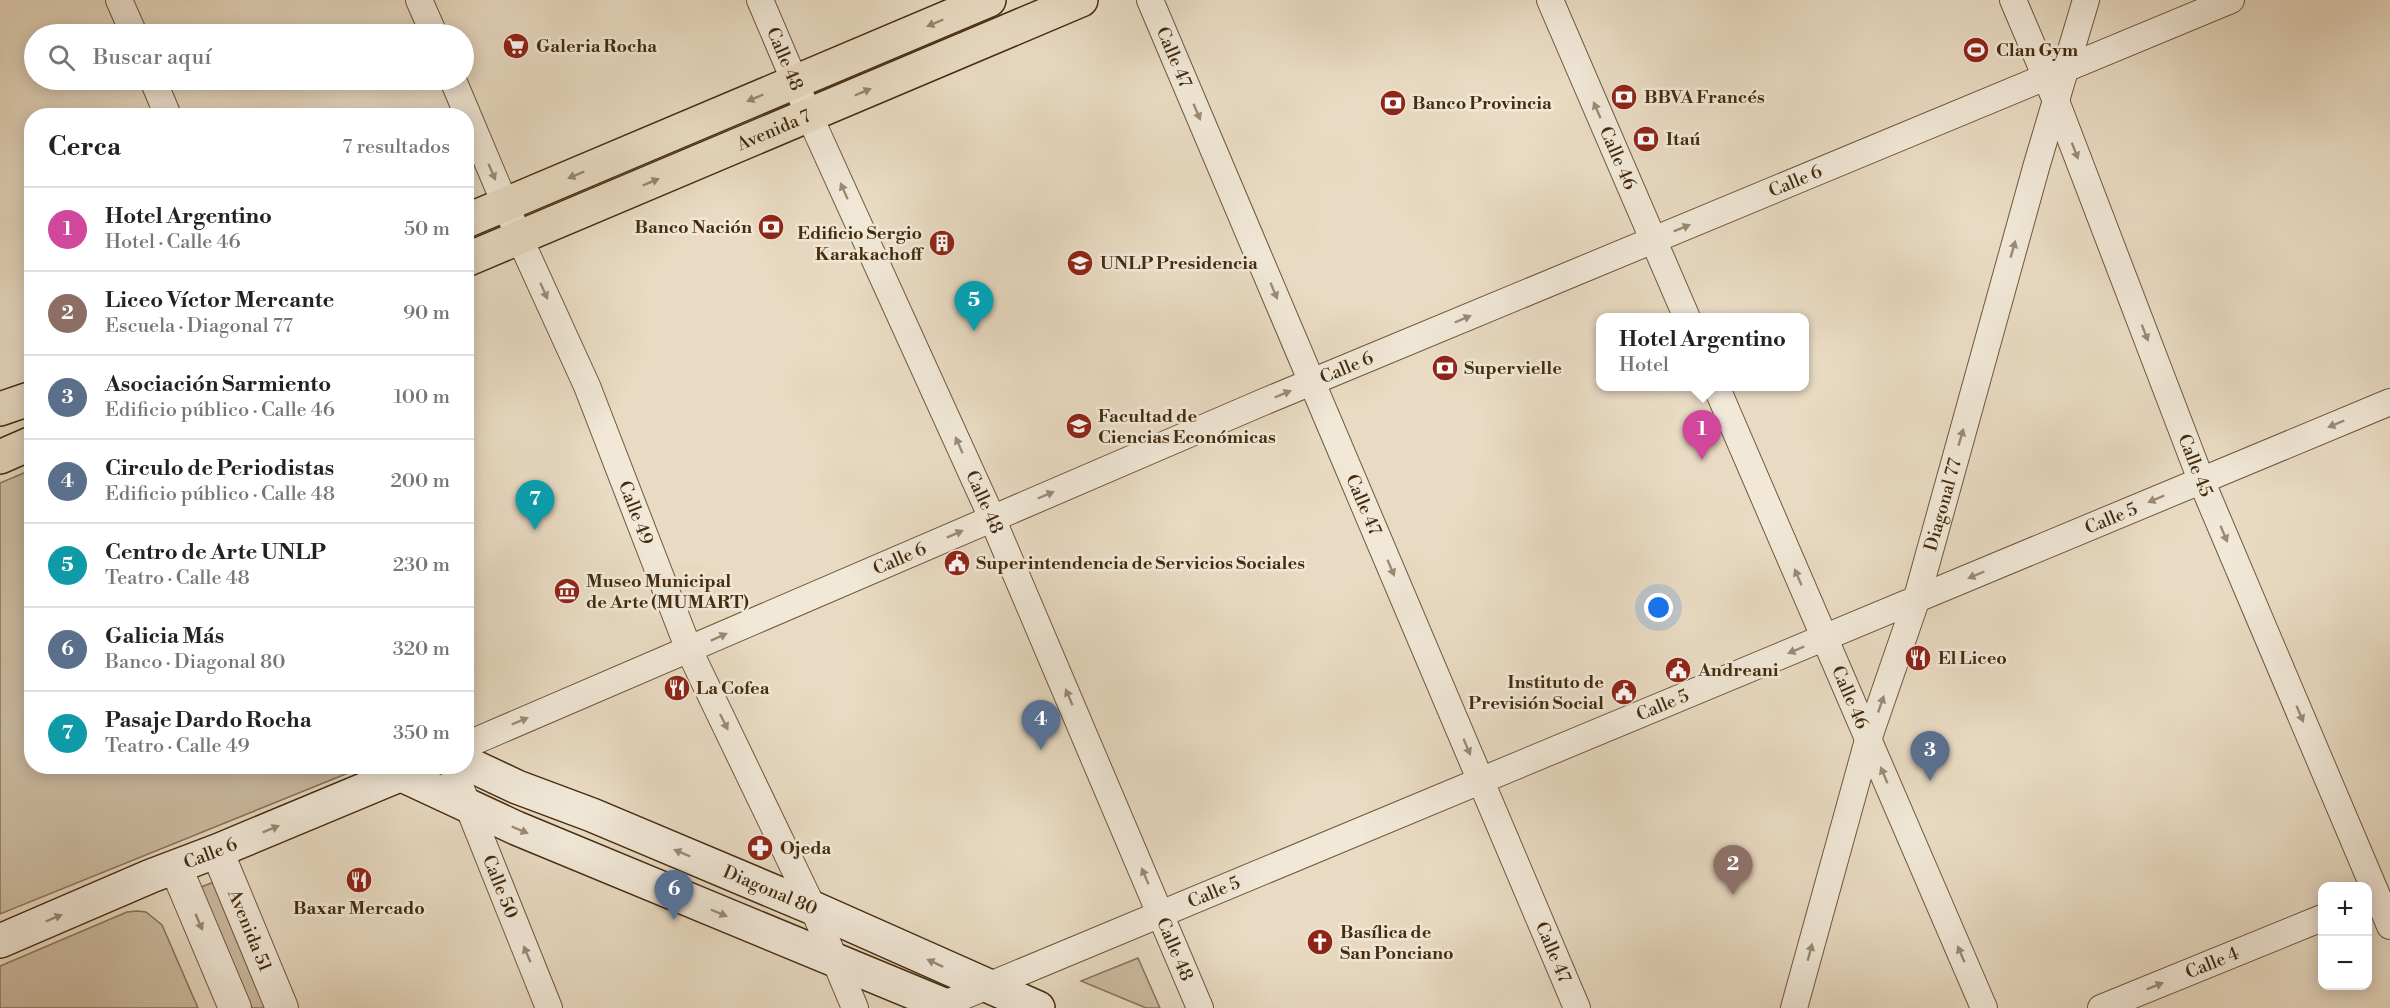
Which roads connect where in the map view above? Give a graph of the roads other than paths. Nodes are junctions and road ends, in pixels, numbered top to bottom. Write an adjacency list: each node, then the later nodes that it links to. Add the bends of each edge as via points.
1 (119, 0): 11 (street)
2 (419, 0): 12 (street)
3 (760, 0): 13 (street, Calle 48)
4 (989, 0): 13 (main road, Avenida 7, one-way to 13)
5 (1081, 0): 19 (main road, Avenida 7, one-way to 5)
6 (1150, 0): 27 (street, Calle 47, one-way to 27)
7 (1550, 0): 24 (street, Calle 46, one-way to 7)
8 (2013, 0): 14 (street, Calle 45)
9 (2086, 0): 14 (street, Diagonal 77)
10 (2231, 0): 14 (street, Calle 6)
11 (130, 24)
12 (430, 24)
13 (795, 81): 19 (street, Calle 48); 21 (main road, Avenida 7, one-way to 21)
14 (2055, 83): 24 (street, Calle 6, one-way to 14); 34 (street, Calle 45, one-way to 34); 36 (street, Diagonal 77, one-way to 14)
15 (157, 90): 17 (street)
16 (457, 90): 18 (street, Calle 49, one-way to 18)
17 (165, 108)
18 (465, 108)
19 (810, 115): 23 (main road, Avenida 7, one-way to 19); 35 (street, Calle 48, one-way to 19)
20 (474, 130): 21 (street, Calle 49, one-way to 21)
21 (505, 204): 22 (main road, Avenida 7); 23 (street, Calle 49)
22 (474, 218)
23 (519, 237): 25 (main road, Avenida 7); 38 (street, Calle 49, one-way to 38, via 587,386)
24 (1653, 239): 26 (street, Calle 46); 27 (street, Calle 6, one-way to 24)
25 (474, 257)
26 (1685, 313)
27 (1312, 382): 35 (street, Calle 6, one-way to 27); 45 (street, Calle 47, one-way to 45)
28 (1718, 391): 37 (street, Calle 46, one-way to 28)
29 (24, 401): 31 (main road)
30 (2390, 402): 34 (street, Calle 5, one-way to 34)
31 (0, 409)
32 (24, 446): 33 (main road)
33 (0, 457)
34 (2201, 480): 36 (street, Calle 5, one-way to 36); 49 (street, Calle 45, one-way to 49)
35 (992, 518): 38 (street, Calle 6, one-way to 35); 51 (street, Calle 48, one-way to 35)
36 (1916, 601): 37 (street, Calle 5); 39 (street, Diagonal 77, one-way to 36)
37 (1825, 638): 39 (street, Calle 46); 45 (street, Calle 5, one-way to 45)
38 (689, 650): 40 (street, Calle 6, one-way to 38); 50 (street, Calle 49, one-way to 50)
39 (1868, 740): 65 (street, Diagonal 77, one-way to 39); 66 (street, Calle 46, one-way to 39)
40 (474, 742)
41 (474, 767): 50 (main road, Diagonal 80, one-way to 41)
42 (404, 774): 47 (main road, Calle 6, one-way to 42)
43 (416, 774): 46 (main road)
44 (455, 774): 46 (street, Calle 50)
45 (1481, 781): 51 (street, Calle 5); 64 (street, Calle 47)
46 (467, 806): 55 (main road, one-way to 55); 60 (street, Calle 50, one-way to 46)
47 (217, 851): 48 (main road, Calle 6); 59 (street, Avenida 51)
48 (176, 868): 54 (main road, Calle 6, one-way to 48); 58 (street, one-way to 58)
49 (2378, 896): 53 (street, Calle 45)
50 (813, 908): 55 (street, Calle 49); 56 (main road, Diagonal 80, one-way to 50)
51 (1162, 915): 56 (street, Calle 5); 63 (street, Calle 48)
52 (2318, 920): 67 (street, Calle 4, one-way to 52)
53 (2390, 926)
54 (0, 941)
55 (835, 961): 57 (main road); 61 (street, Calle 49)
56 (988, 987): 57 (street, Calle 5); 62 (main road, Diagonal 80)
57 (943, 1007)
58 (235, 1008)
59 (282, 1008)
60 (549, 1008)
61 (855, 1008)
62 (1038, 1008)
63 (1200, 1008)
64 (1577, 1008)
65 (1794, 1008)
66 (1984, 1008)
67 (2101, 1008)

